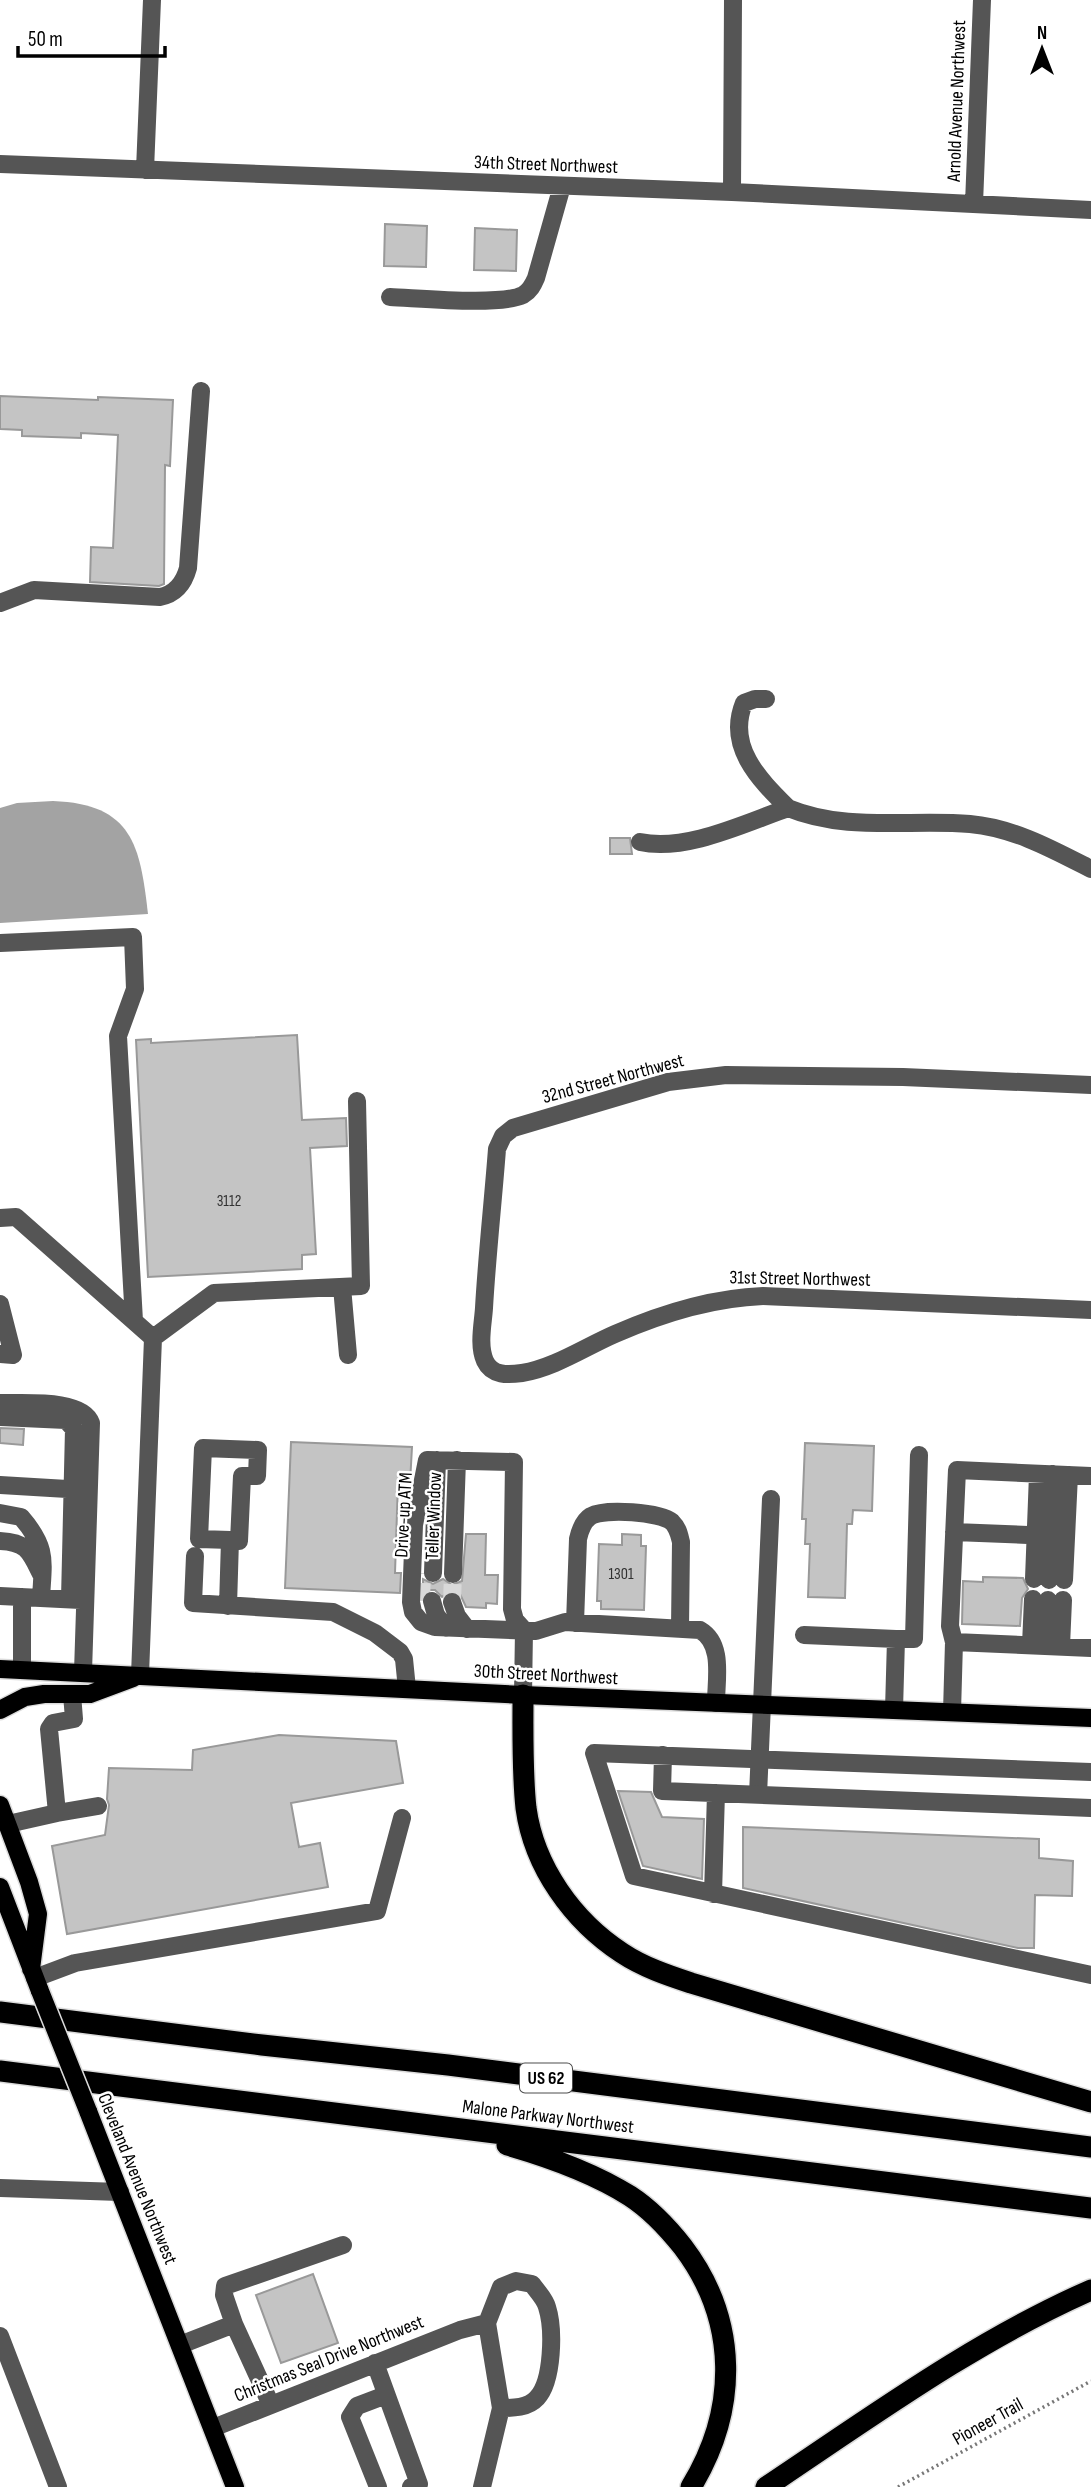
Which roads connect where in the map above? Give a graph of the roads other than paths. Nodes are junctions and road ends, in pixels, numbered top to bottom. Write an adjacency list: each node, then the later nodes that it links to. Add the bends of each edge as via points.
1 (152, 0): 5 (street)
2 (733, 0): 7 (street)
3 (982, 0): 8 (street, Arnold Avenue Northwest)
4 (0, 164): 5 (street, 34th Street Northwest)
5 (145, 170): 6 (street, 34th Street Northwest)
6 (562, 186): 7 (street, 34th Street Northwest); 10 (street, via 536,278 524,294 498,300)
7 (732, 192): 8 (street, 34th Street Northwest)
8 (974, 204): 9 (street, 34th Street Northwest)
9 (1091, 210)
10 (390, 297)
11 (201, 391): 12 (street, via 188,568 178,587 160,597 34,590)
12 (0, 603)
13 (766, 699): 14 (street, via 744,703 740,739 758,777)
14 (788, 808): 15 (street, via 689,841); 16 (street, via 811,817 848,822 972,824 1002,830)
15 (640, 842)
16 (1091, 869)
17 (0, 943): 24 (street, via 133,937 135,989 118,1036)
18 (1091, 1085): 28 (street, 32nd Street Northwest, via 726,1074 668,1082 513,1128 497,1149 483,1325)
19 (357, 1101): 21 (street, via 361,1286)
20 (0, 1218): 24 (street, via 16,1217)
21 (342, 1287): 25 (street, via 214,1293); 27 (street)
22 (0, 1304): 26 (street, via 13,1355)
23 (1091, 1310): 28 (street, 31st Street Northwest, via 733,1297 660,1316 523,1373 503,1375)
24 (134, 1321): 25 (street)
25 (153, 1338): 63 (street)
26 (0, 1354)
27 (348, 1355)
28 (485, 1362)
29 (0, 1403): 36 (street, via 70,1406 84,1412 91,1423)
30 (0, 1417): 36 (street, via 70,1423)
31 (919, 1455): 56 (street, via 914,1639)
32 (442, 1460): 44 (street, Teller Window); 44 (street, Drive-up ATM); 52 (street, via 414,1525 411,1602 421,1622); 54 (street, via 514,1462 512,1608)
33 (1053, 1474): 33 (street, via 1049,1579); 34 (street); 39 (street, via 957,1470)
34 (1091, 1476)
35 (0, 1485): 36 (street)
36 (80, 1489): 49 (street)
37 (771, 1499): 68 (street)
38 (0, 1513): 45 (street, via 17,1515 28,1525 43,1553)
39 (954, 1532): 40 (street); 57 (street, via 950,1626)
40 (1028, 1535)
41 (230, 1540): 41 (street, via 199,1539 204,1448 258,1450 257,1476 242,1475 239,1541); 50 (street)
42 (0, 1541): 45 (street, via 24,1546)
43 (195, 1556): 50 (street, via 193,1603)
44 (438, 1574)
45 (42, 1578): 48 (street)
46 (0, 1596): 47 (street)
47 (22, 1597): 48 (street); 61 (street)
48 (41, 1598): 49 (street)
49 (77, 1600): 62 (street)
50 (228, 1606): 64 (street, via 333,1612 400,1651)
51 (575, 1623): 53 (street); 53 (street, via 578,1539 586,1521 604,1512 652,1514 664,1517 679,1530); 54 (street)
52 (451, 1628): 52 (street, via 426,1615 437,1601 457,1616); 54 (street)
53 (680, 1628): 67 (street, via 700,1630 712,1641 717,1659)
54 (524, 1630): 66 (street)
55 (804, 1635): 56 (street)
56 (896, 1639): 70 (street)
57 (954, 1642): 58 (street); 71 (street)
58 (1046, 1646): 58 (street, via 1048,1600); 59 (street)
59 (1091, 1648)
60 (0, 1669): 61 (main road, 30th Street Northwest)
61 (22, 1670): 62 (main road, 30th Street Northwest)
62 (83, 1672): 63 (main road, 30th Street Northwest)
63 (140, 1675): 64 (main road, 30th Street Northwest); 65 (main road, via 90,1694)
64 (407, 1689): 66 (main road, 30th Street Northwest)
65 (72, 1693): 69 (main road, via 25,1697); 81 (street, via 74,1719 53,1723 49,1729)
66 (523, 1695): 67 (main road, 30th Street Northwest); 90 (highway, via 527,1809 540,1854 567,1904 621,1953 691,1983)
67 (716, 1703): 68 (main road, 30th Street Northwest)
68 (761, 1705): 70 (main road, 30th Street Northwest); 74 (street)
69 (0, 1710)
70 (894, 1710): 71 (main road, 30th Street Northwest)
71 (951, 1712): 72 (main road, 30th Street Northwest)
72 (1091, 1718)
73 (663, 1755): 74 (street); 76 (street, via 662,1791); 84 (street, via 594,1753 634,1877)
74 (760, 1759): 75 (street); 77 (street)
75 (1091, 1772)
76 (716, 1793): 77 (street); 84 (street)
77 (758, 1795): 80 (street)
78 (0, 1805): 83 (main road)
79 (98, 1805): 81 (street)
80 (1091, 1808)
81 (57, 1813): 83 (street)
82 (402, 1818): 87 (street, via 377,1911 75,1963)
83 (8, 1824): 87 (main road, via 38,1914)
84 (713, 1894): 86 (street)
85 (2, 1899): 87 (main road, Cleveland Avenue Northwest)
86 (1091, 1975)
87 (35, 1979): 94 (main road, Cleveland Avenue Northwest, bridge)
88 (0, 2012): 92 (highway, Malone Parkway Northwest / US 62)
89 (0, 2071): 91 (highway, Malone Parkway Northwest)
90 (1091, 2102)
91 (444, 2127): 95 (highway, Malone Parkway Northwest); 112 (highway, via 598,2178 652,2214 691,2258 717,2311 726,2369 715,2440)
92 (1091, 2147)
93 (0, 2188): 94 (street)
94 (120, 2192): 101 (main road, Cleveland Avenue Northwest)
95 (1091, 2208)
96 (343, 2245): 99 (street, via 225,2286)
97 (1091, 2290): 113 (highway, via 963,2358)
98 (487, 2323): 102 (street, Christmas Seal Drive Northwest); 105 (street); 105 (street, via 500,2287 516,2281 532,2284 547,2305 551,2330 548,2374 537,2399 519,2409)
99 (234, 2324): 101 (street); 104 (street)
100 (0, 2336): 108 (street)
101 (180, 2345): 106 (main road, Cleveland Avenue Northwest)
102 (375, 2364): 103 (street); 104 (street, Christmas Seal Drive Northwest)
103 (386, 2395): 107 (street); 110 (street, via 357,2406 350,2417)
104 (271, 2404): 106 (street, Christmas Seal Drive Northwest)
105 (501, 2409): 111 (street)
106 (213, 2428): 109 (main road, Cleveland Avenue Northwest)
107 (416, 2486)
108 (58, 2487)
109 (236, 2487)
110 (378, 2487)
111 (482, 2487)
112 (691, 2487)
113 (766, 2487)

